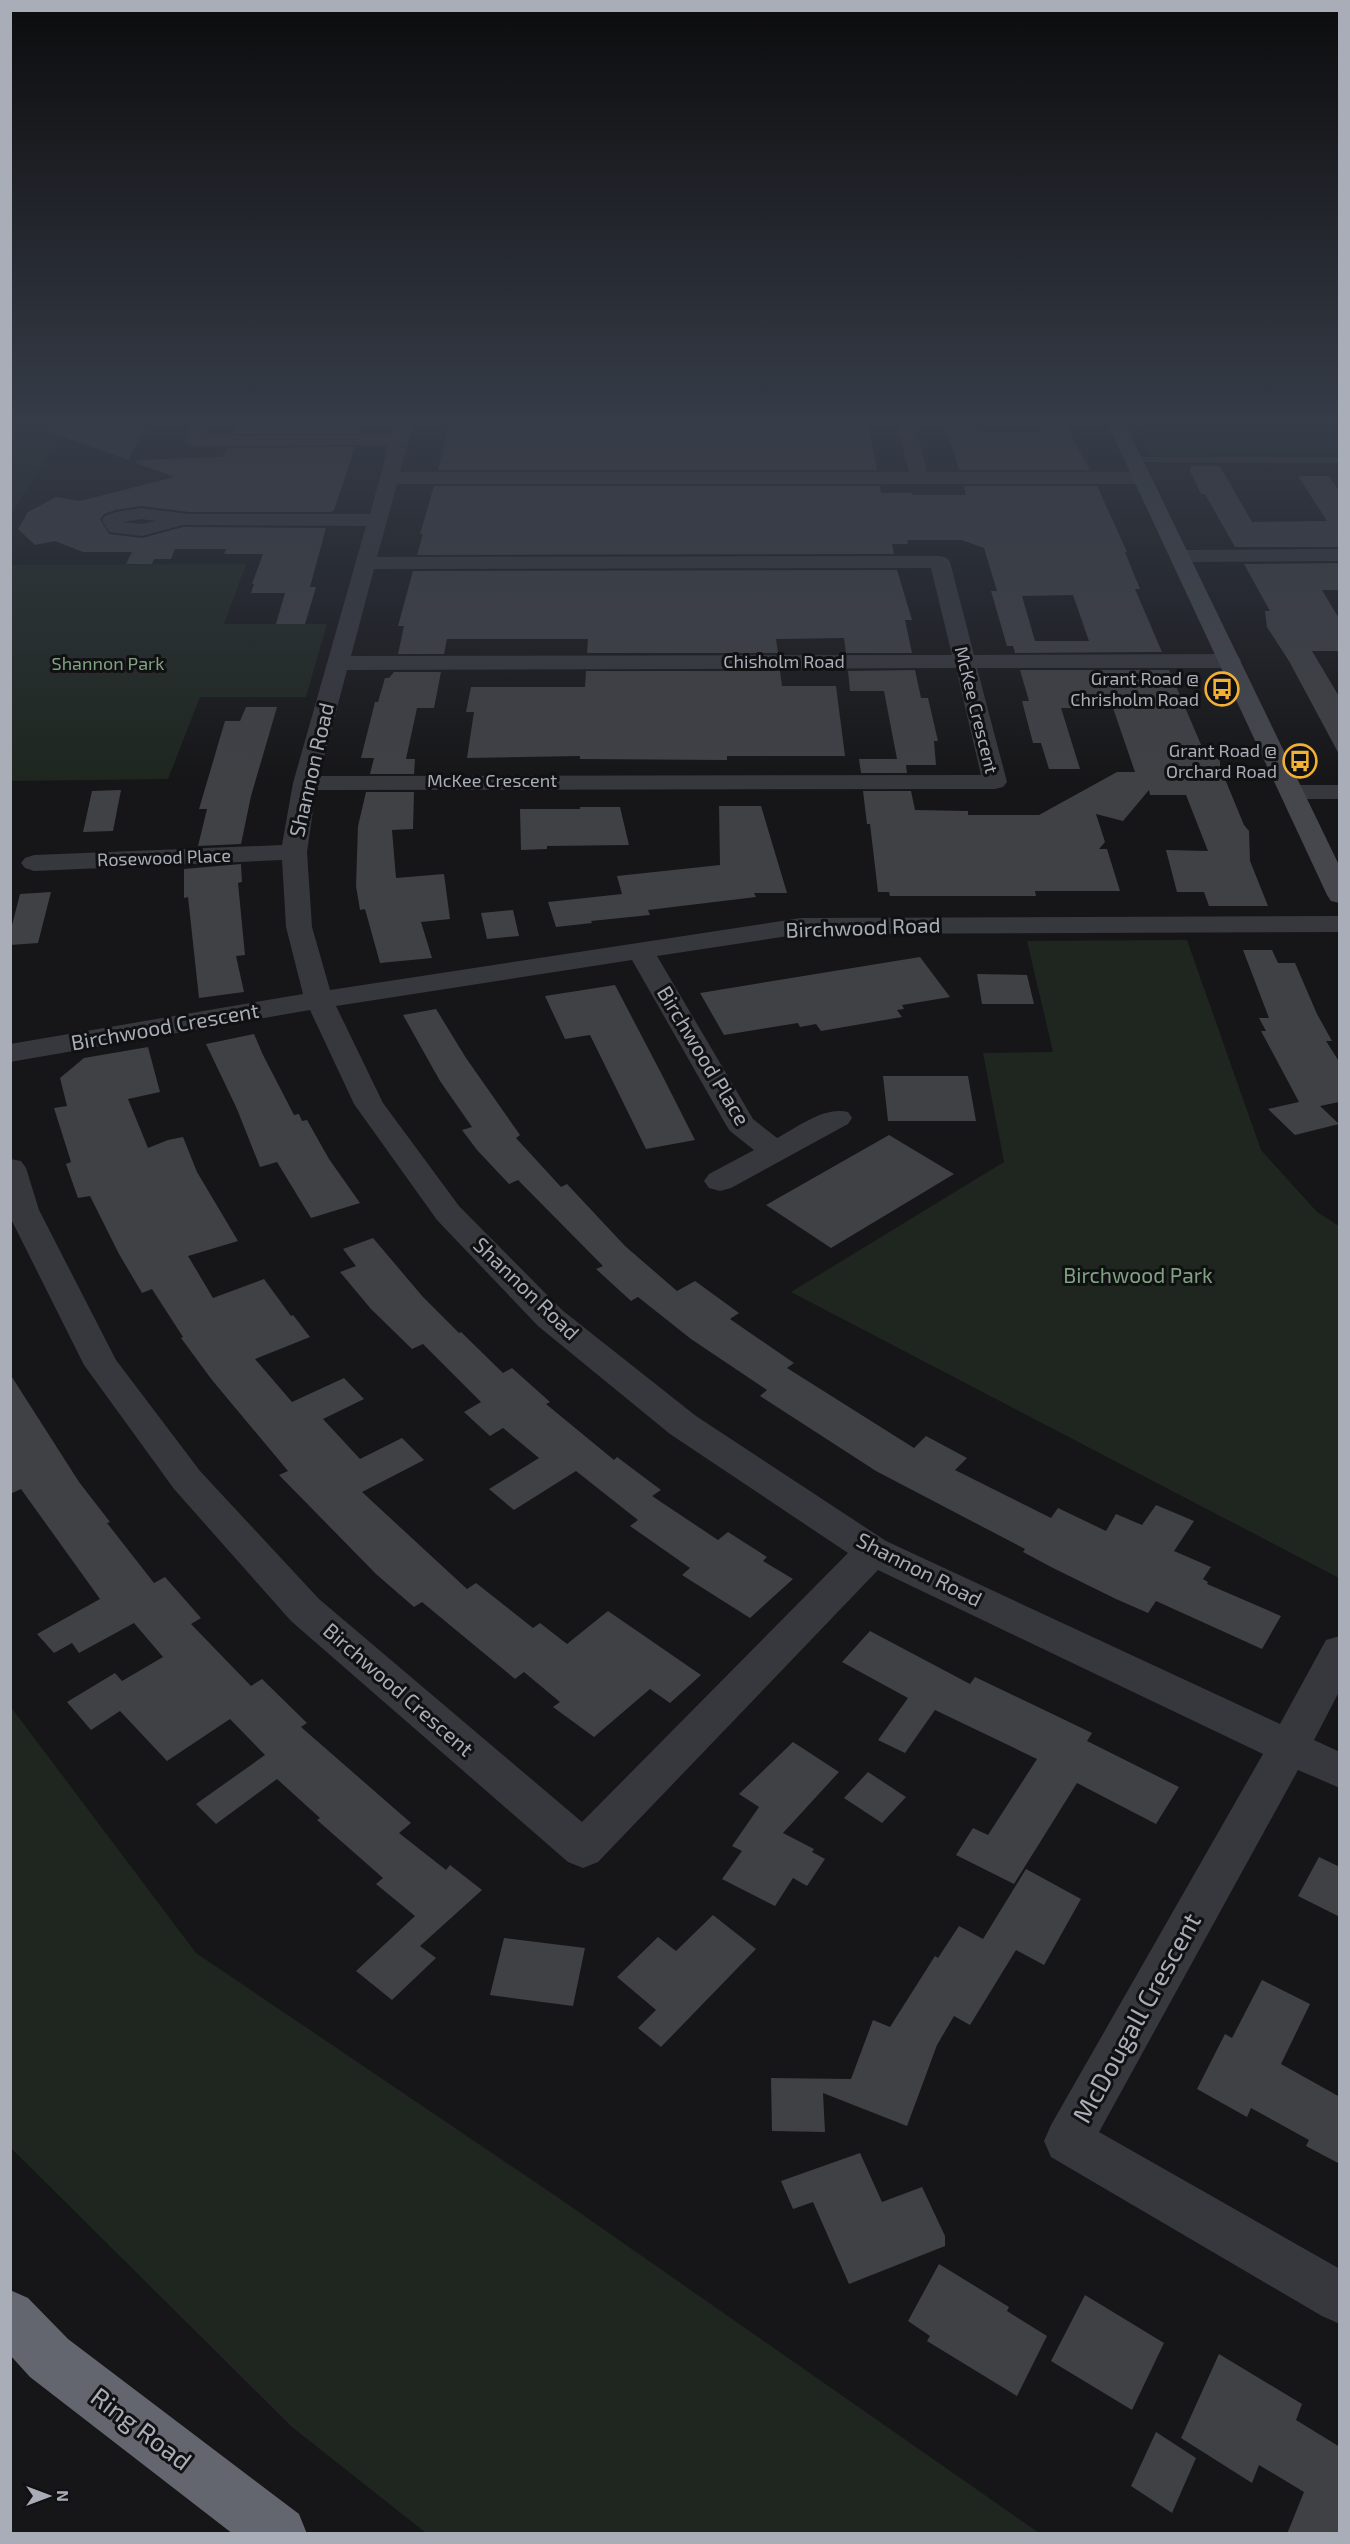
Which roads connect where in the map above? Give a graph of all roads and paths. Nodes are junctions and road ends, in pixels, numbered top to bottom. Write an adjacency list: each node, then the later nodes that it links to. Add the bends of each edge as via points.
1 (372, 544): 5 (street, Shannon Road)
2 (1175, 544): 4 (street)
3 (1340, 555): 4 (street)
4 (1181, 556): 6 (street)
5 (367, 563): 7 (street, McKee Crescent, via 940,562); 8 (street, Shannon Road)
6 (1230, 661): 7 (street, Chisholm Road); 10 (street)
7 (964, 662): 8 (street, Chisholm Road); 9 (street, McKee Crescent, via 995,782)
8 (339, 663): 9 (street, Shannon Road)
9 (305, 783): 12 (street, Shannon Road)
10 (1292, 792): 11 (street); 14 (street)
11 (1340, 792)
12 (294, 852): 13 (street, Rosewood Place); 17 (street, Shannon Road, via 299,927)
13 (18, 863)
14 (1340, 895)
15 (1340, 924): 16 (street, Birchwood Road, via 801,926)
16 (640, 951): 17 (street, Birchwood Road); 20 (street, Birchwood Place, via 741,1125)
17 (319, 1000): 18 (street, Birchwood Crescent); 23 (street, Shannon Road, via 369,1104 441,1204 550,1318 683,1425)
18 (10, 1053)
19 (837, 1118): 20 (street)
20 (775, 1151): 22 (street)
21 (10, 1168): 23 (street, Birchwood Crescent, via 23,1210 101,1365 187,1480 305,1610 583,1849)
22 (720, 1181)
23 (873, 1551): 25 (street, Shannon Road)
24 (1340, 1651): 25 (street)
25 (1289, 1747): 26 (street, Shannon Road); 27 (street, McDougall Crescent, via 1068,2141)
26 (1340, 1771)
27 (1340, 2298)
28 (10, 2316): 29 (highway, Ring Road, via 49,2358)
29 (279, 2534)

